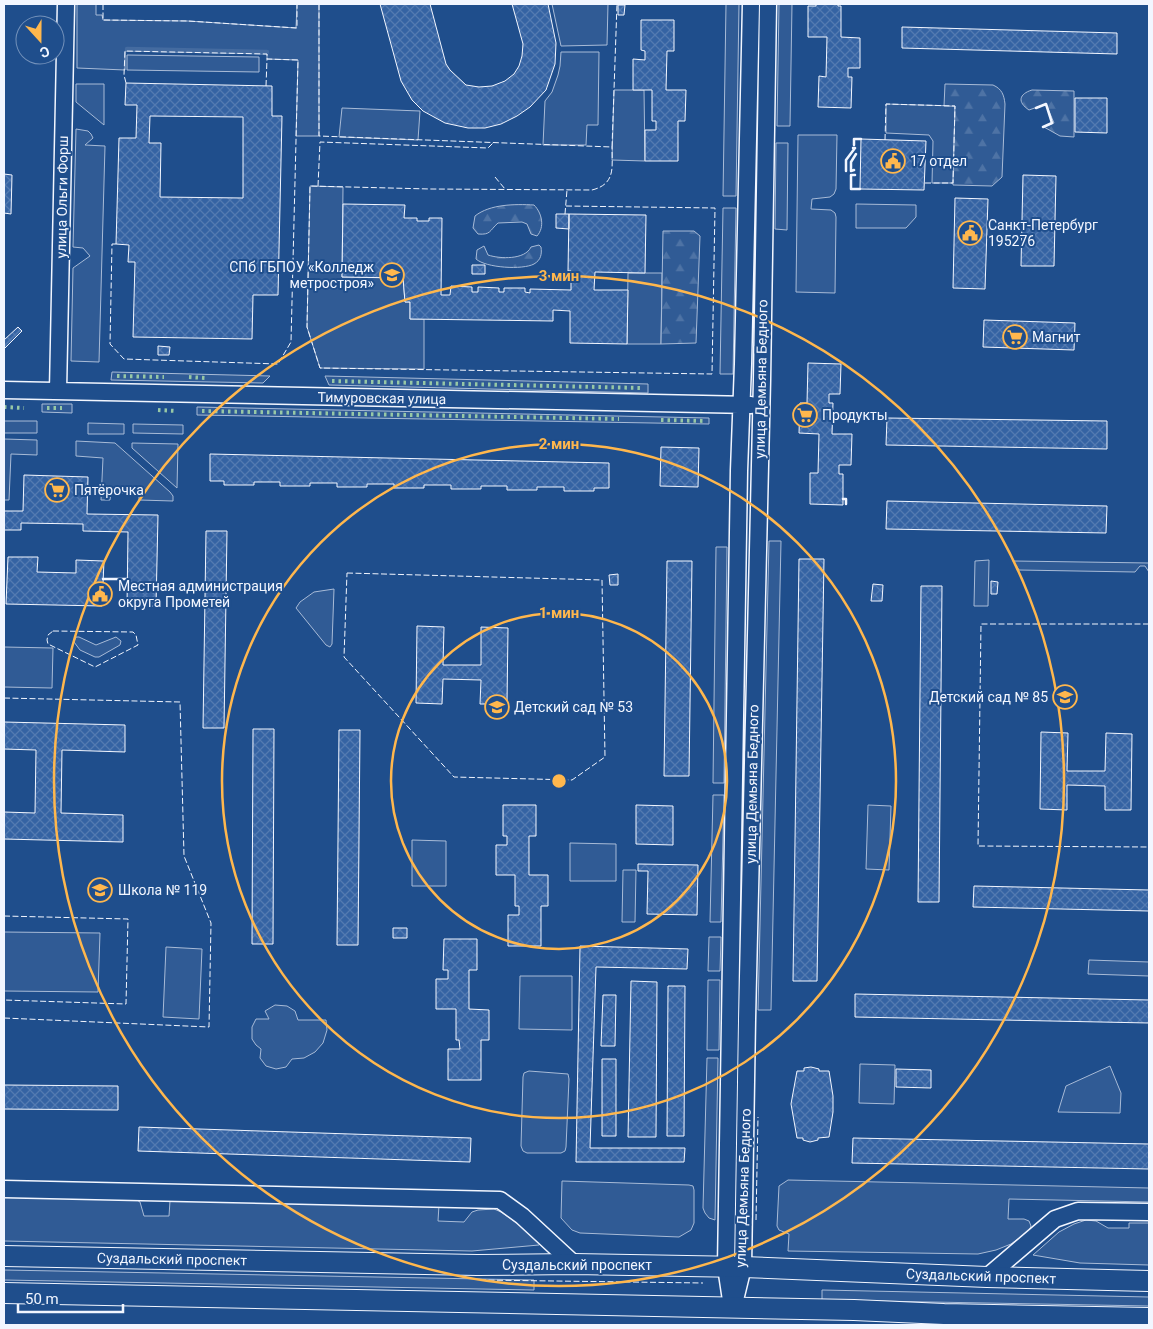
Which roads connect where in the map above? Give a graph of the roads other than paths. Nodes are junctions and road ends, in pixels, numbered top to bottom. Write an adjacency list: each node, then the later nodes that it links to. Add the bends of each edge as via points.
1 (66, 4): 5 (street, улица Ольги Форш)
2 (751, 4): 6 (street, улица Демьяна Бедного)
3 (768, 4): 7 (street, улица Демьяна Бедного)
4 (4, 390): 5 (street, Тимуровская улица)
5 (58, 391): 6 (street, Тимуровская улица)
6 (742, 405): 7 (street, Тимуровская улица); 12 (street, улица Демьяна Бедного)
7 (761, 405): 12 (street, улица Демьяна Бедного)
8 (4, 1189): 11 (street, via 500,1200)
9 (1149, 1212): 13 (street, via 1078,1211 1055,1219)
10 (4, 1256): 11 (main road, Суздальский проспект)
11 (574, 1264): 12 (main road, Суздальский проспект)
12 (734, 1267): 13 (main road, Суздальский проспект); 16 (street, улица Демьяна Бедного)
13 (987, 1277): 14 (main road, Суздальский проспект)
14 (1149, 1281)
15 (4, 1293): 16 (main road)
16 (733, 1308): 17 (main road)
17 (1149, 1318)

